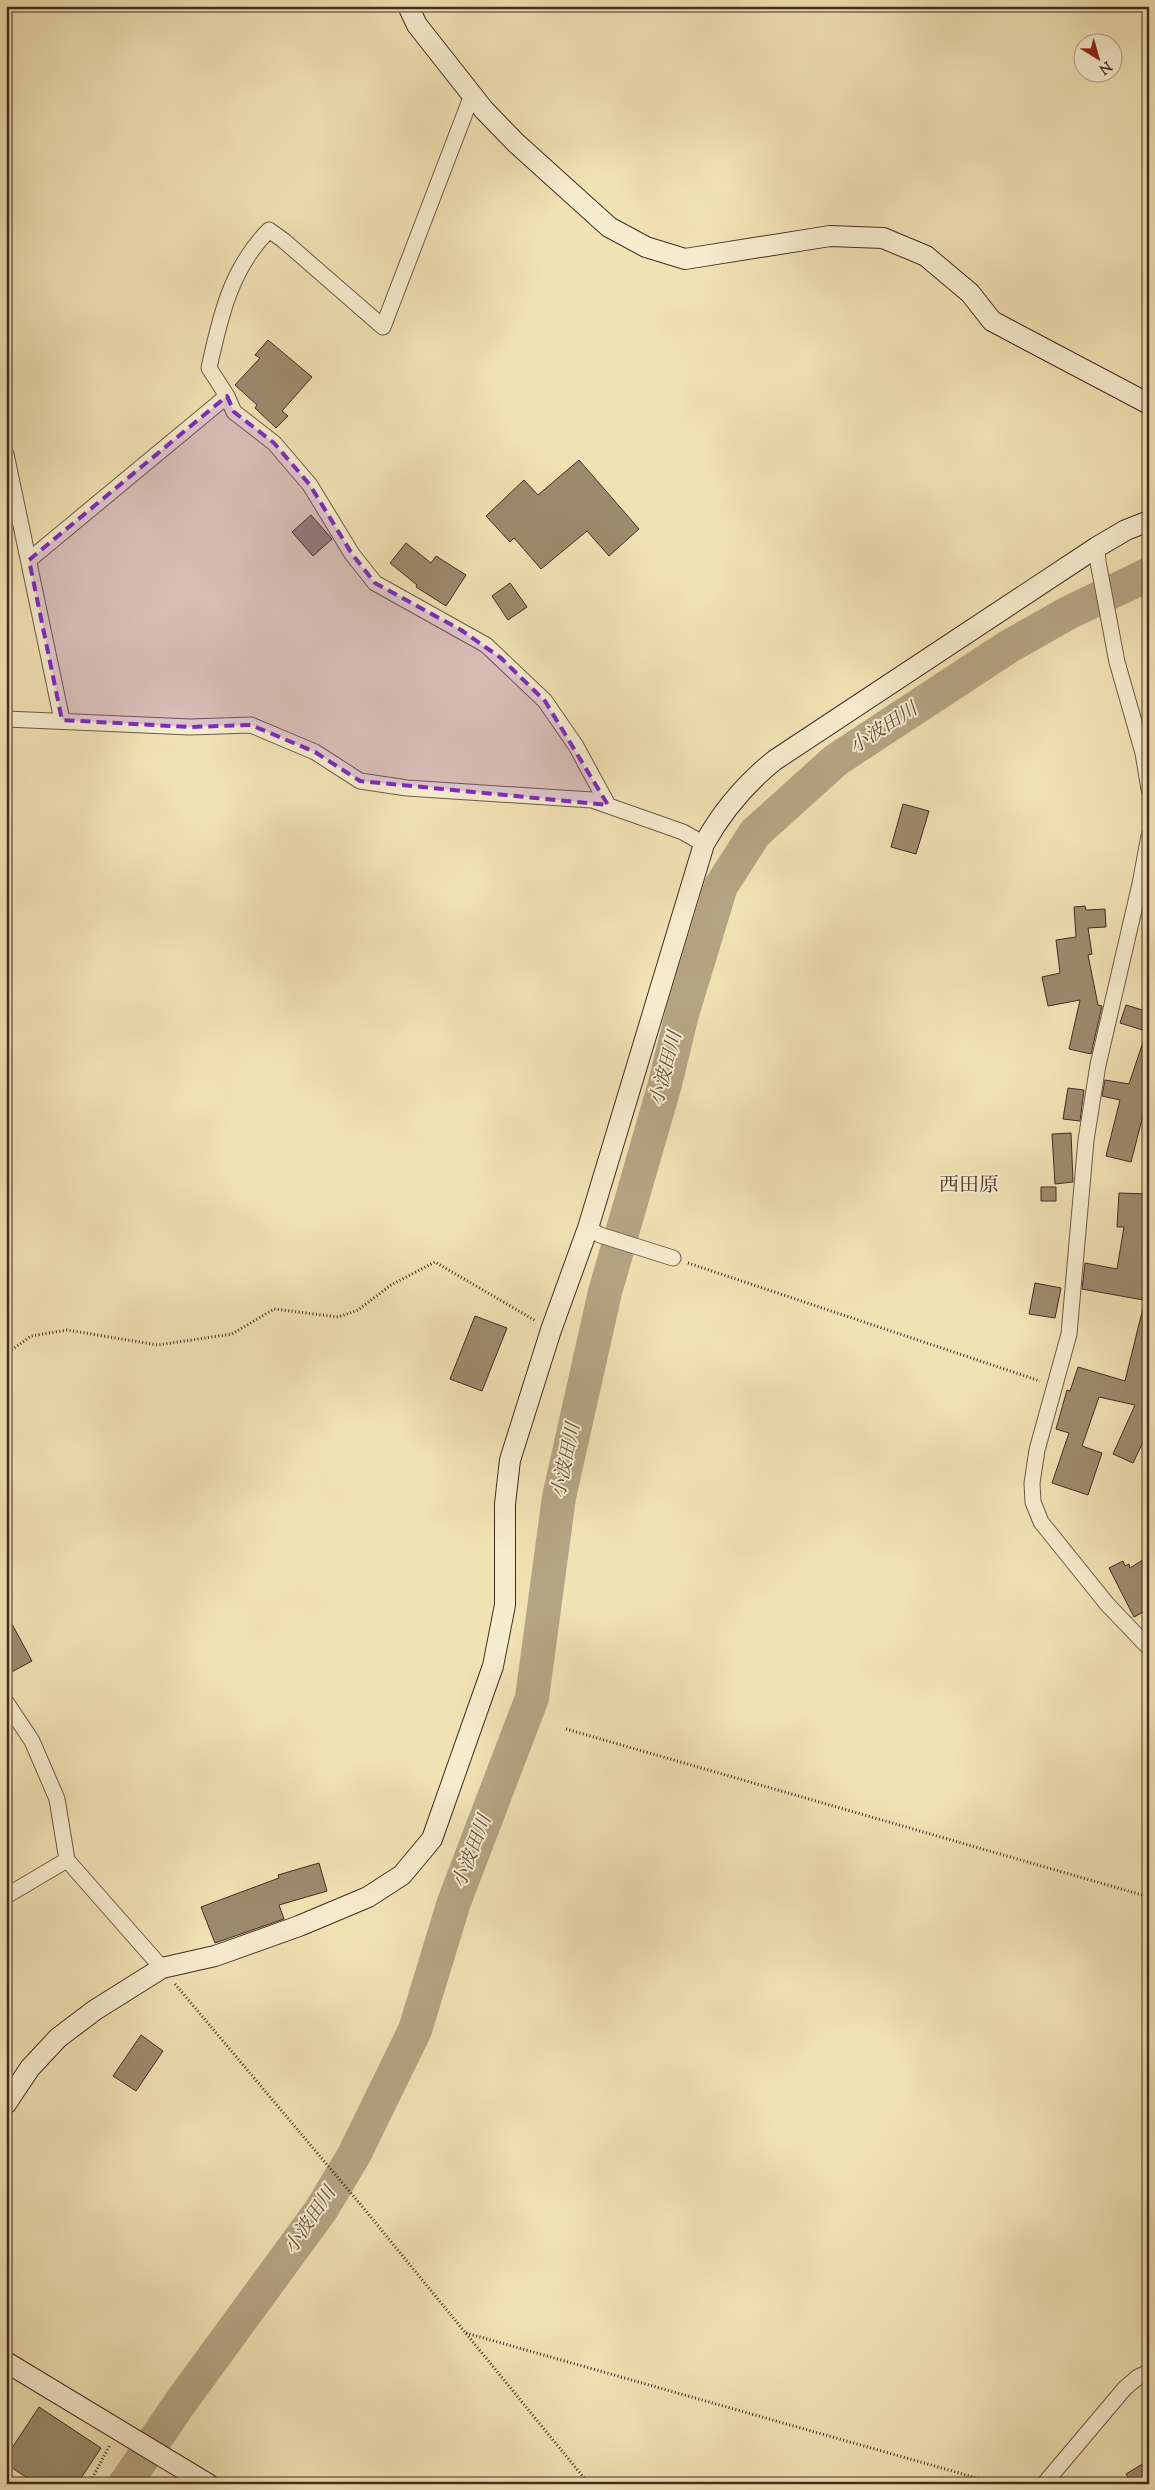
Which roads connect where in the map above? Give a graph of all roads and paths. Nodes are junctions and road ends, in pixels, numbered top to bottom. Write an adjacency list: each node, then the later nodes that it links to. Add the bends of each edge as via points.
1 (408, 6): 2 (street, via 417,25)
2 (472, 95): 3 (street, via 383,327 269,230 244,260 223,308 209,368); 4 (street, via 516,143 609,227 646,247 685,259 830,236 883,238 926,256 970,293 992,321)
3 (226, 396): 8 (street); 12 (street, via 234,412 274,443 310,485 352,554 375,583 486,645 534,689 571,739)
4 (1149, 404)
5 (6, 454): 8 (street)
6 (1149, 521): 7 (street, via 1126,530)
7 (1098, 555): 11 (street, via 1125,695 1143,754); 14 (street, via 775,760 739,793)
8 (29, 560): 10 (street)
9 (6, 719): 10 (street)
10 (62, 720): 12 (street, via 190,727 251,724 315,752 360,781 407,788 592,800)
11 (1149, 789)
12 (608, 804): 14 (street, via 683,832)
13 (1149, 836): 19 (street, via 1098,1065 1086,1140 1069,1334)
14 (704, 844): 15 (street)
15 (594, 1232): 16 (street); 17 (street)
16 (673, 1258): 19 (path)
17 (551, 1330): 18 (path, via 435,1262 391,1285 358,1310 338,1316 274,1310 232,1334 158,1345 67,1330 31,1336); 26 (street, via 510,1460 505,1504 505,1605 493,1666 432,1839 402,1875 368,1896 224,1953)
18 (6, 1354)
19 (1055, 1386): 20 (street, via 1034,1466 1033,1502 1047,1529 1107,1604)
20 (1149, 1648)
21 (6, 1702): 23 (street, via 32,1741 57,1799)
22 (566, 1729): 25 (path)
23 (67, 1860): 24 (street); 26 (street)
24 (6, 1896)
25 (1149, 1897)
26 (162, 1968): 27 (street, via 95,2010 58,2038 30,2068); 28 (path)
27 (6, 2104)
28 (465, 2333): 34 (path); 35 (path)
29 (6, 2362): 31 (street)
30 (1149, 2372): 36 (street, via 1125,2388)
31 (121, 2432): 32 (path); 33 (street)
32 (89, 2484)
33 (208, 2484)
34 (589, 2484)
35 (998, 2484)
36 (1044, 2484)

